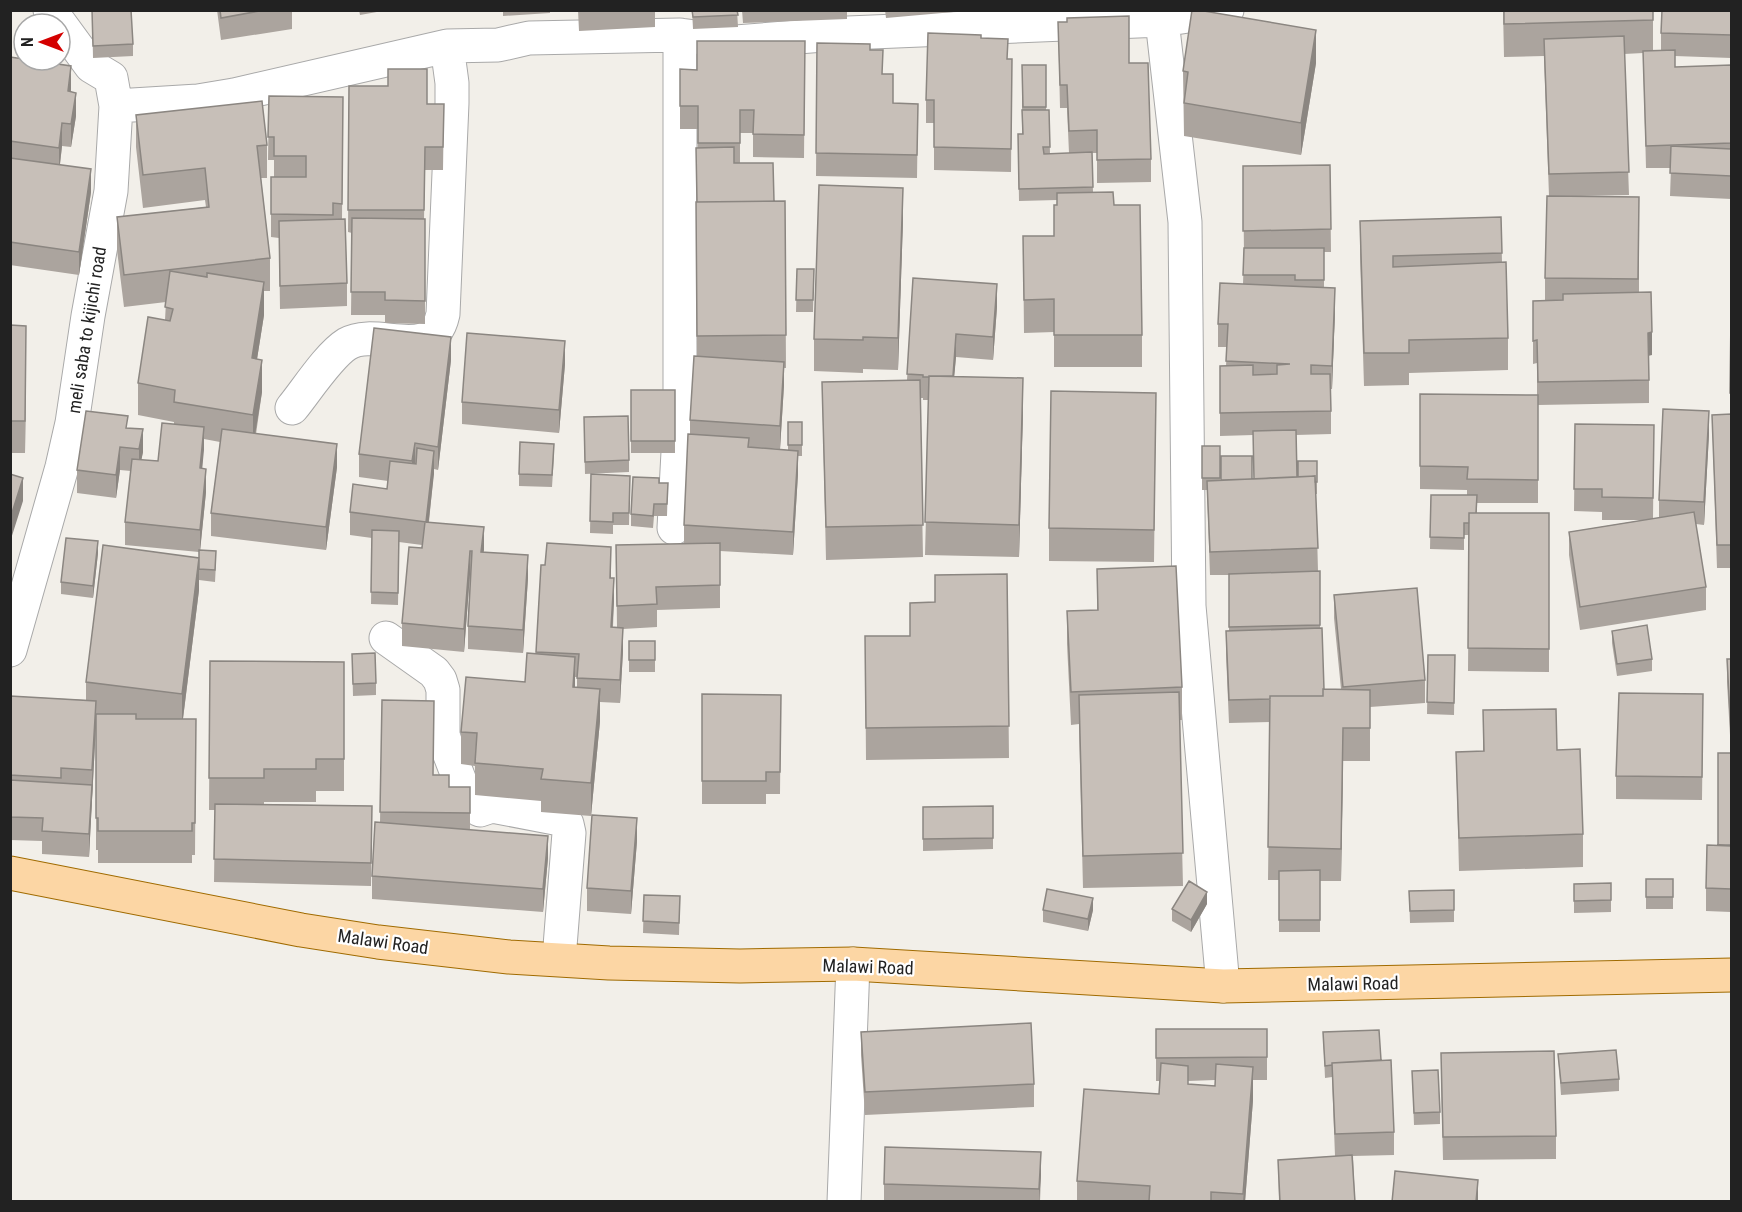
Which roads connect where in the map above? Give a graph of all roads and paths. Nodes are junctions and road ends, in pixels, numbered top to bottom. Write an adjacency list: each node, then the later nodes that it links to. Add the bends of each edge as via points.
1 (50, 10): 6 (street, meli saba to kijichi road, via 91,66 111,78)
2 (1227, 10): 3 (street)
3 (1162, 20): 4 (street, via 848,33 736,42); 17 (street, via 1185,222 1189,606)
4 (680, 35): 5 (street, via 529,38 498,45); 10 (street, via 680,414)
5 (447, 46): 6 (street, via 234,95); 9 (street, via 452,103 441,325 434,335 422,341 348,343)
6 (116, 106): 8 (street, meli saba to kijichi road)
7 (77, 184): 8 (street)
8 (111, 191): 12 (street, meli saba to kijichi road, via 72,423)
9 (292, 408)
10 (674, 528)
11 (386, 638): 14 (street, via 440,680 447,750 463,789 480,810 492,806 560,819 567,824)
12 (10, 650)
13 (10, 873): 14 (main road, Malawi Road, via 356,939)
14 (559, 959): 15 (main road, Malawi Road, via 740,966)
15 (853, 964): 17 (main road, Malawi Road); 18 (street)
16 (1731, 975): 17 (main road, Malawi Road)
17 (1223, 987)
18 (844, 1202)

